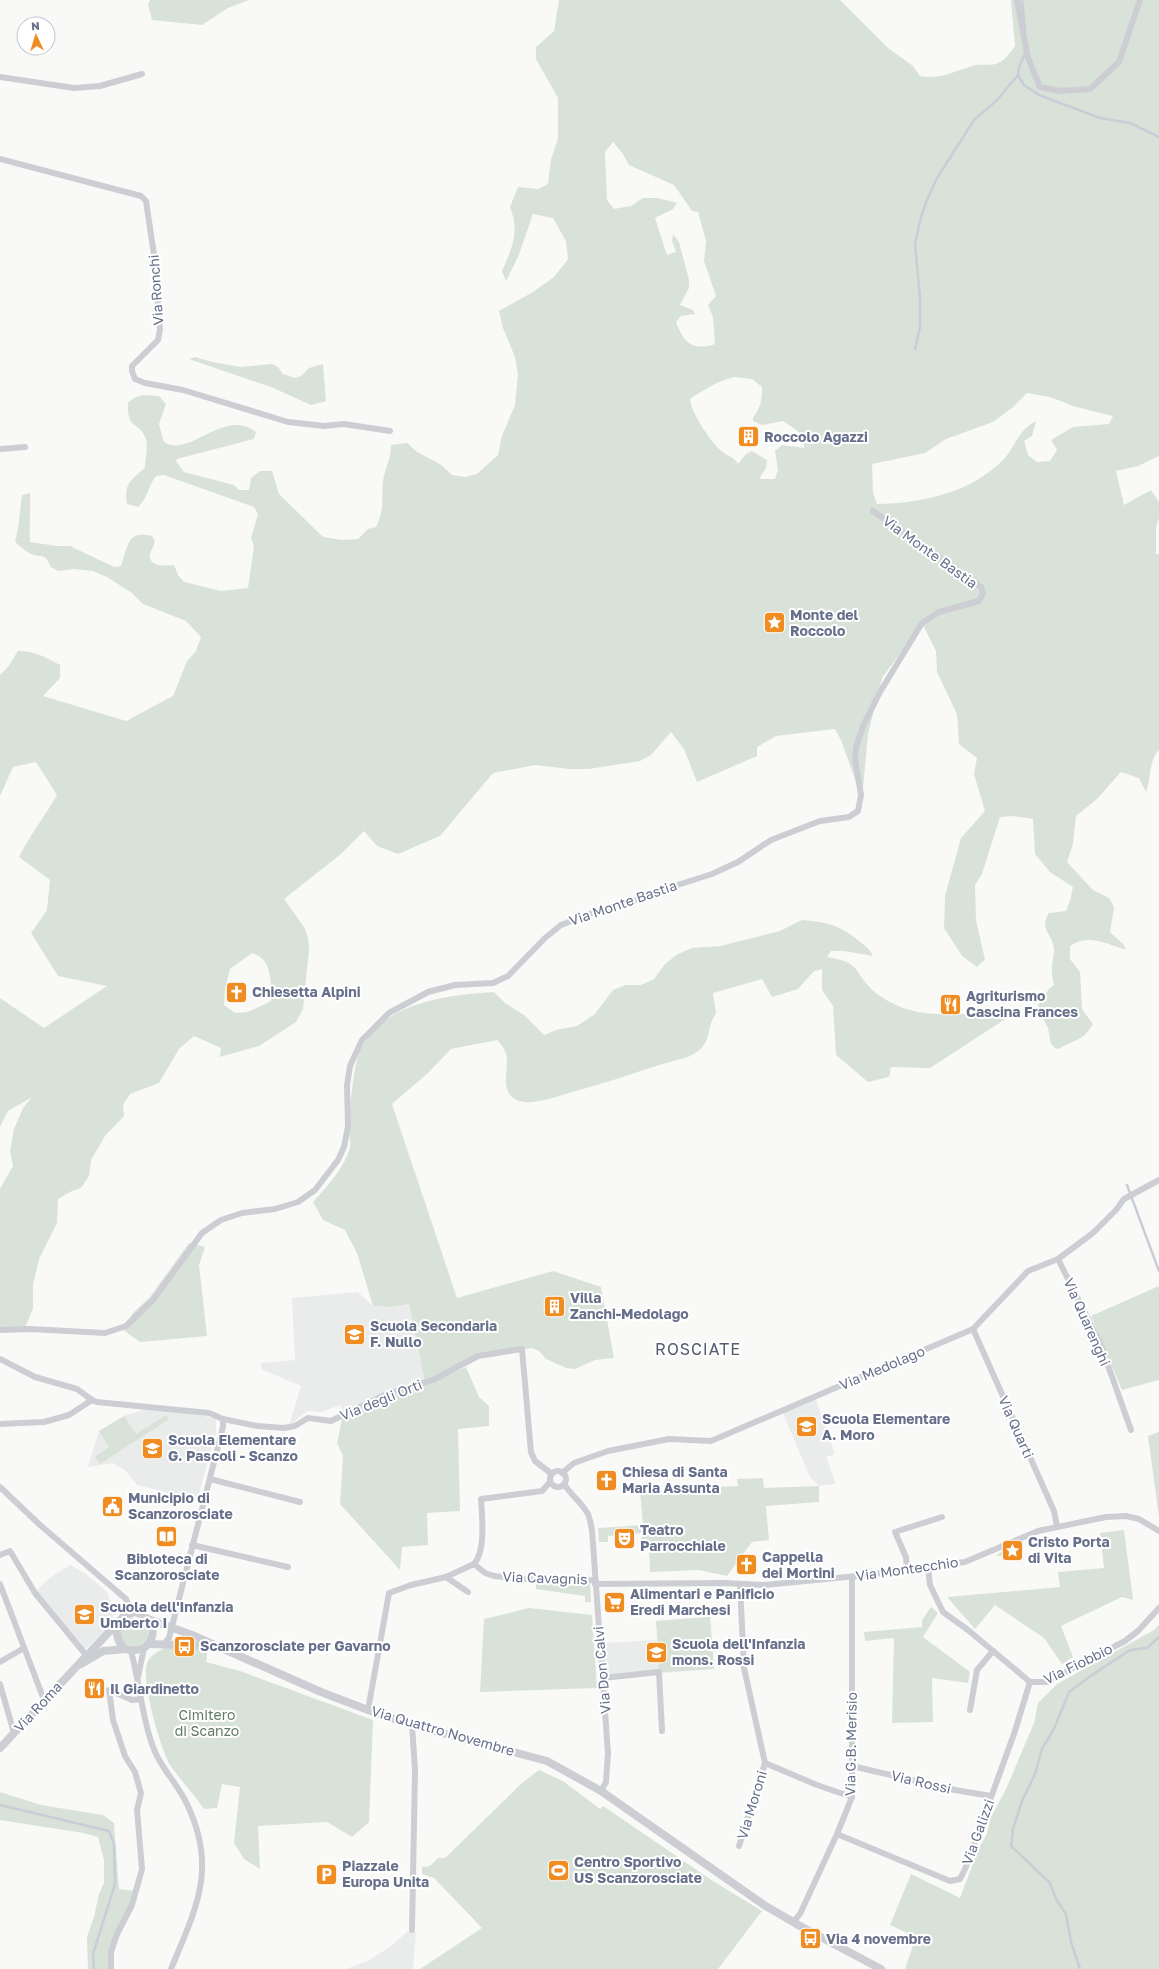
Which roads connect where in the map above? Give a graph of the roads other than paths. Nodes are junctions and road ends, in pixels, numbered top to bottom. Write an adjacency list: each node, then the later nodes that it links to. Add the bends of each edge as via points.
1 (1017, 0): 2 (street, via 1028,58 1040,87 1060,91 1090,89 1119,62)
2 (1140, 0)
3 (142, 74): 4 (street, via 100,86 74,88)
4 (0, 77)
5 (0, 159): 6 (street, Via Ronchi, via 141,196 146,201 154,255 160,329 158,340 132,366 135,379 183,390 288,422 324,426 344,424)
6 (390, 431)
7 (25, 447): 8 (street)
8 (0, 449)
9 (873, 511): 13 (street, Via Monte Bastia, via 981,587 983,593 979,601 939,612 922,623 880,692 863,726 856,748 855,759 861,795 858,811 849,818 820,821 772,840 738,862 712,874 561,925 508,976 493,983 455,985 428,992 389,1013 362,1040 356,1051 347,1085 348,1126 344,1147 338,1160 315,1190 298,1202 275,1209 242,1213 221,1220 202,1233 153,1300 126,1326 105,1332)
10 (1159, 1180): 11 (street, Via Medolago, via 1124,1199 1093,1233)
11 (1058, 1259): 12 (street, Via Medolago, via 1028,1271); 18 (street, Via Quarenghi, via 1100,1343)
12 (973, 1329): 19 (street, Via Medolago, via 711,1441 669,1439 608,1451 574,1462); 27 (street, Via Quarti, via 1054,1511)
13 (0, 1330)
14 (0, 1359): 15 (street, via 35,1377 77,1389)
15 (92, 1400): 16 (street, Via degli Orti, via 209,1413); 17 (street, via 69,1415 44,1422)
16 (223, 1419): 20 (street, Via degli Orti, via 284,1428 295,1426 308,1418 331,1421 387,1394 433,1380 478,1356 522,1349 531,1452 535,1461); 21 (street)
17 (0, 1424)
18 (1131, 1430)
19 (562, 1473): 20 (street, via 558,1471); 23 (street, via 565,1476)
20 (552, 1474): 22 (street)
21 (210, 1479): 25 (street); 29 (street)
22 (550, 1482): 23 (street, via 560,1487); 31 (street, via 542,1491 481,1499 481,1546)
23 (564, 1484): 37 (street, Via Don Calvi, via 588,1514 592,1530)
24 (0, 1487): 42 (street, via 126,1599)
25 (300, 1502)
26 (942, 1517): 34 (street, via 895,1532 906,1557)
27 (1057, 1526): 28 (street, Via Montecchio, via 1126,1516 1139,1519); 33 (street, Via Montecchio, via 1018,1538 964,1562)
28 (1159, 1531)
29 (192, 1545): 32 (street); 45 (street)
30 (0, 1556): 52 (street, via 10,1551 34,1593)
31 (474, 1564): 35 (street); 37 (street, Via Cavagnis, via 494,1576)
32 (288, 1567)
33 (928, 1567): 34 (street, Via Montecchio); 51 (street, Via Fiobbio, via 930,1585 942,1612)
34 (907, 1570): 36 (street, Via Montecchio)
35 (446, 1577): 40 (street); 61 (street, via 389,1593)
36 (852, 1577): 39 (street, Via Montecchio, via 765,1586); 68 (street, Via G.B. Merisio)
37 (595, 1582): 39 (street, Via Montecchio); 55 (street, Via Don Calvi)
38 (0, 1584): 49 (street)
39 (740, 1585): 67 (street, Via Moroni, via 744,1668)
40 (468, 1592)
41 (1159, 1608): 57 (street, Via Fiobbio, via 1125,1641 1046,1682)
42 (129, 1613): 43 (street, via 141,1614); 44 (street)
43 (148, 1619): 45 (street, Via Quattro Novembre); 47 (street, via 153,1631)
44 (116, 1626): 50 (street, via 118,1639); 52 (street, Via Roma)
45 (171, 1627): 46 (street); 48 (street, Via Quattro Novembre)
46 (164, 1644): 47 (street, Via Quattro Novembre); 48 (street, Via Quattro Novembre)
47 (146, 1646): 50 (street); 56 (street)
48 (216, 1647): 61 (street, Via Quattro Novembre)
49 (24, 1648): 53 (street); 60 (street)
50 (128, 1650): 54 (street, Via Roma, via 103,1651); 56 (street)
51 (993, 1652): 57 (street, Via Fiobbio); 62 (street, via 977,1670)
52 (86, 1655): 54 (street, Via Roma)
53 (0, 1662)
54 (77, 1666): 60 (street, Via Roma)
55 (603, 1678): 64 (street, via 659,1672); 69 (street, Via Don Calvi, via 608,1754 606,1782)
56 (138, 1679): 59 (street)
57 (1030, 1682): 70 (street, Via Galizzi)
58 (0, 1684): 65 (street)
59 (141, 1699): 76 (street, via 132,1700 109,1690 113,1720 141,1793 137,1810 142,1869 132,1905 110,1952); 77 (street, via 155,1752 195,1823 202,1856 200,1892)
60 (44, 1700): 65 (street, Via Roma)
61 (368, 1710): 63 (street, Via Quattro Novembre)
62 (970, 1710)
63 (412, 1725): 69 (street, Via Quattro Novembre, via 547,1761); 75 (street, via 415,1782)
64 (662, 1731)
65 (14, 1733): 66 (street, Via Roma)
66 (0, 1748)
67 (765, 1763): 71 (street, Via Moroni); 73 (street, Via Moroni)
68 (852, 1766): 70 (street, Via Rossi); 71 (street, Via G.B. Merisio)
69 (601, 1791): 74 (street, Via Quattro Novembre, via 764,1905)
70 (991, 1796): 72 (street, Via Galizzi, via 965,1869 956,1881 945,1879)
71 (852, 1797): 72 (street, Via G.B. Merisio)
72 (837, 1834): 74 (street, Via G.B. Merisio, via 800,1914)
73 (740, 1846)
74 (794, 1921): 78 (street, Via Quattro Novembre)
75 (412, 1930)
76 (111, 1969)
77 (171, 1969)
78 (881, 1969)

